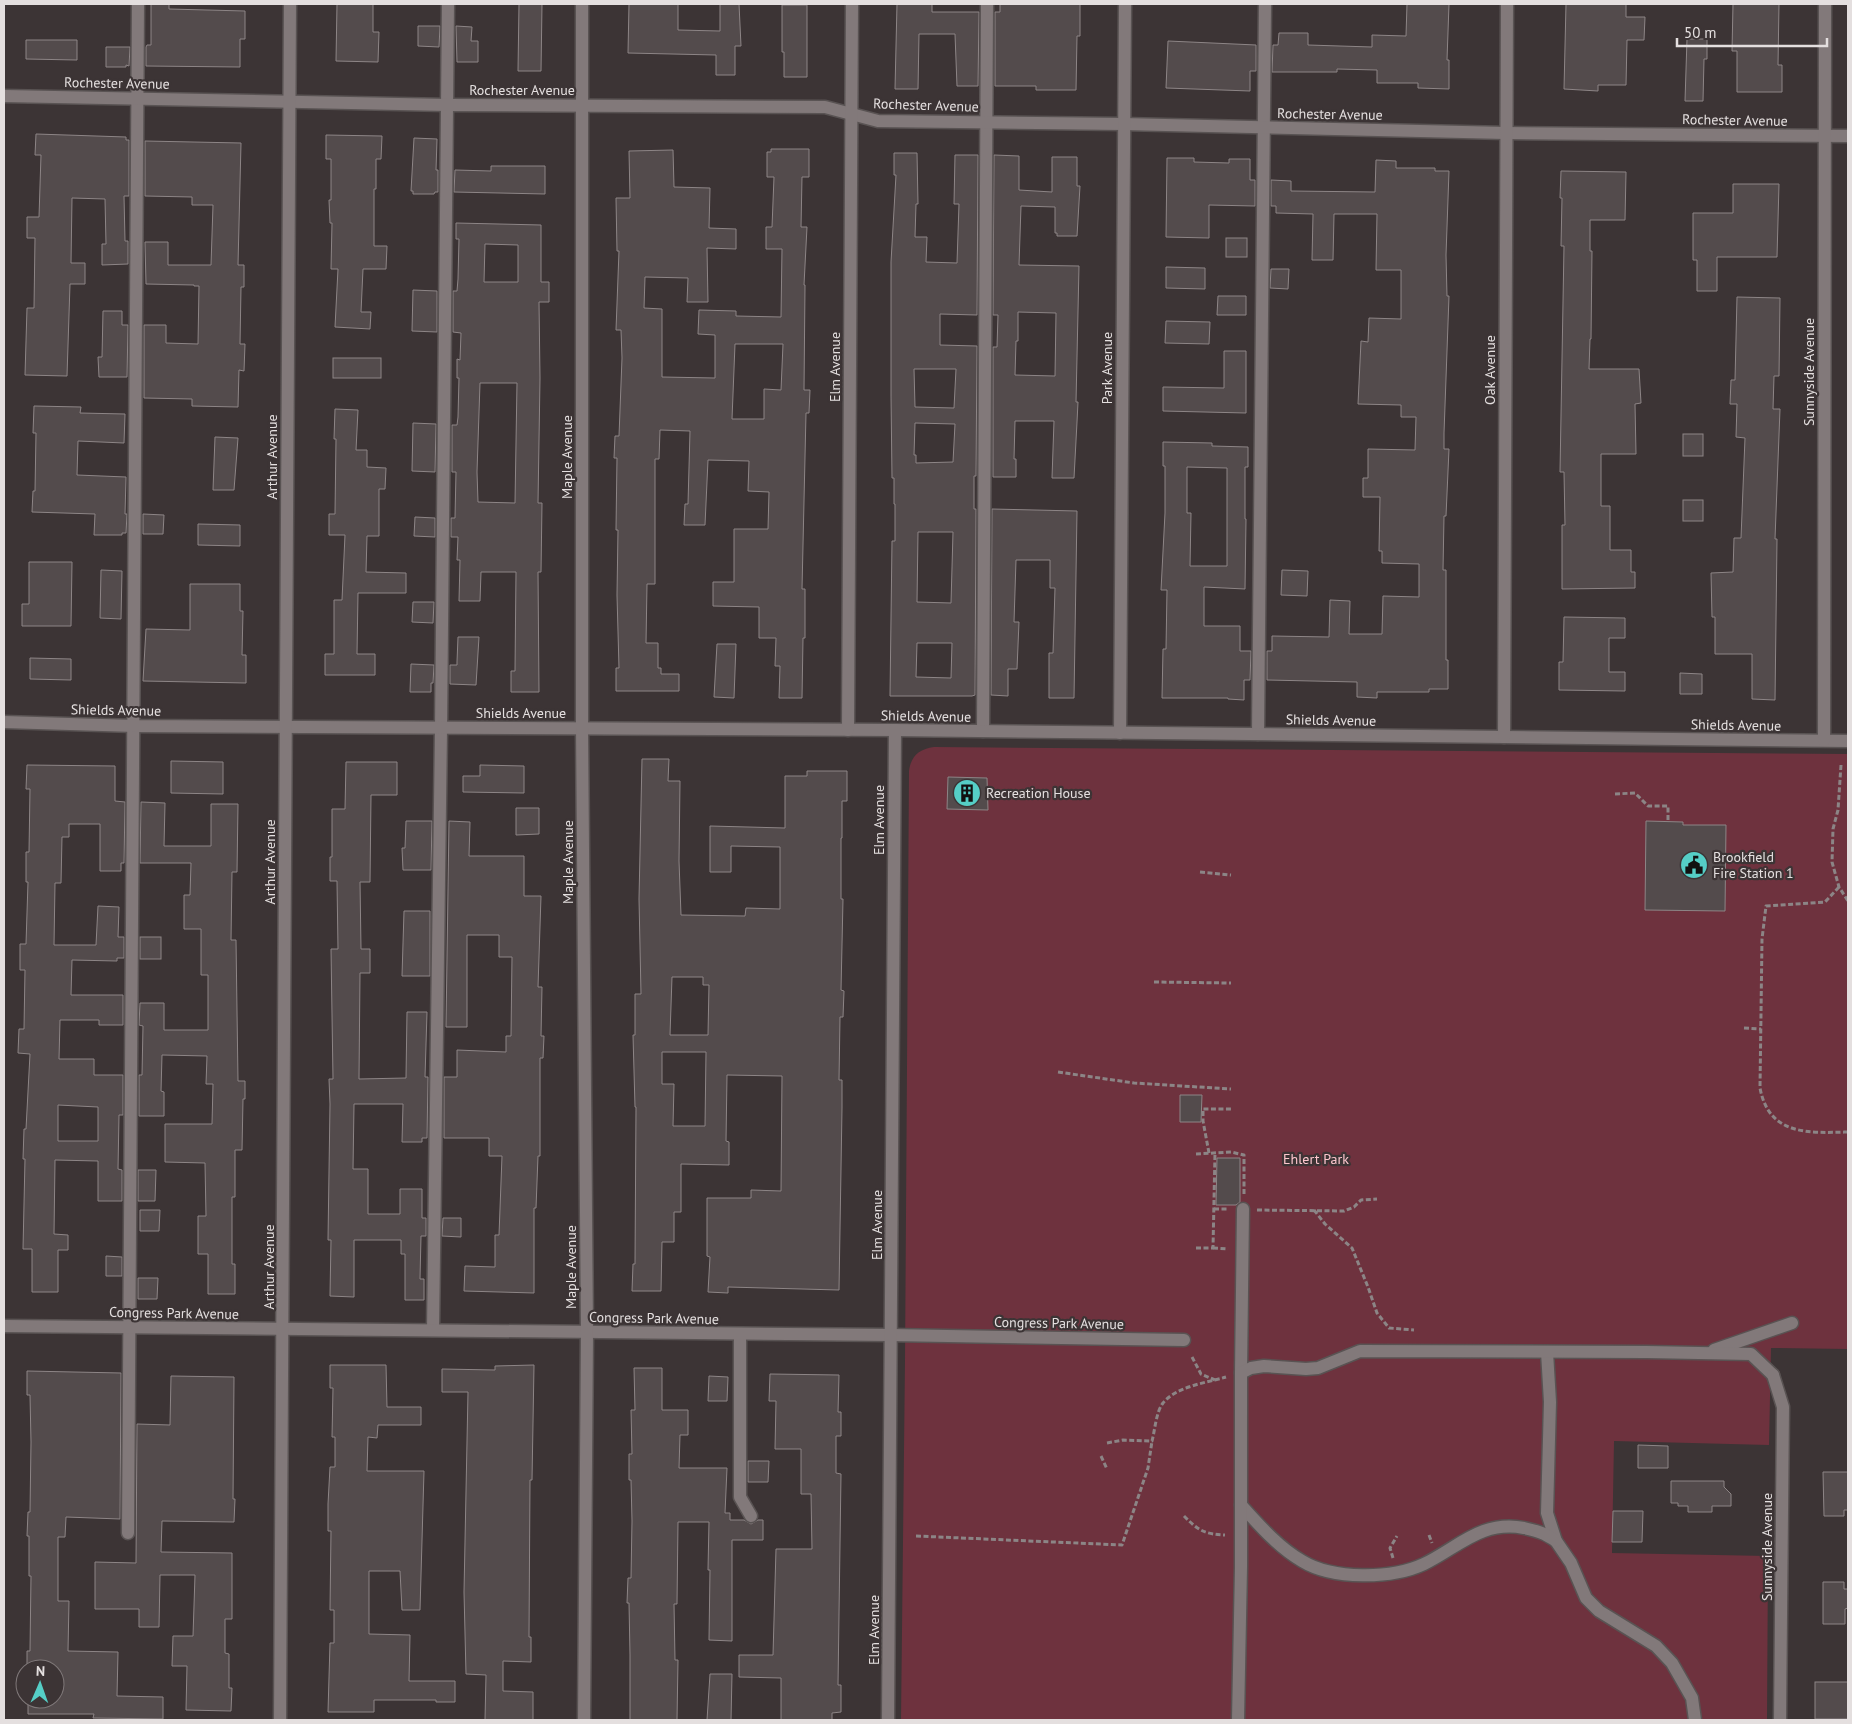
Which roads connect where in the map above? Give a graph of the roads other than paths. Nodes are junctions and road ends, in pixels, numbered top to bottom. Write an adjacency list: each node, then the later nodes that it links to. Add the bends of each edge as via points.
1 (138, 4): 12 (street)
2 (290, 4): 13 (street, Arthur Avenue)
3 (448, 4): 14 (street)
4 (582, 4): 15 (street, Maple Avenue)
5 (852, 4): 16 (street, Elm Avenue)
6 (987, 4): 17 (street)
7 (1125, 4): 18 (street, Park Avenue)
8 (1265, 4): 19 (street)
9 (1507, 4): 20 (street, Oak Avenue)
10 (1825, 4): 21 (street, Sunnyside Avenue)
11 (4, 96): 12 (street, Rochester Avenue)
12 (138, 98): 13 (street, Rochester Avenue); 24 (street)
13 (290, 102): 14 (street, Rochester Avenue); 25 (street, Arthur Avenue)
14 (447, 105): 15 (street, Rochester Avenue); 27 (street)
15 (582, 105): 16 (street, Rochester Avenue, via 824,107); 26 (street, Maple Avenue)
16 (851, 114): 17 (street, Rochester Avenue, via 878,121); 28 (street, Elm Avenue)
17 (987, 122): 18 (street, Rochester Avenue); 30 (street)
18 (1123, 124): 19 (street, Rochester Avenue); 31 (street, Park Avenue)
19 (1264, 127): 20 (street, Rochester Avenue); 32 (street)
20 (1506, 133): 21 (street, Rochester Avenue); 33 (street, Oak Avenue)
21 (1824, 136): 22 (street, Rochester Avenue); 34 (street, Sunnyside Avenue)
22 (1848, 136)
23 (4, 722): 24 (street, Shields Avenue)
24 (135, 726): 25 (street, Shields Avenue); 39 (street)
25 (285, 726): 27 (street, Shields Avenue); 40 (street, Arthur Avenue)
26 (582, 728): 27 (street, Shields Avenue); 28 (street, Shields Avenue); 42 (street, Maple Avenue)
27 (441, 729): 41 (street)
28 (848, 730): 29 (street, Shields Avenue)
29 (895, 730): 30 (street, Shields Avenue); 44 (street, Elm Avenue)
30 (983, 731): 31 (street, Shields Avenue)
31 (1120, 733): 32 (street, Shields Avenue)
32 (1258, 734): 33 (street, Shields Avenue)
33 (1504, 736): 34 (street, Shields Avenue)
34 (1824, 740): 35 (street, Shields Avenue)
35 (1848, 741)
36 (1243, 1209): 48 (street)
37 (1792, 1323): 47 (street)
38 (4, 1326): 39 (street, Congress Park Avenue)
39 (130, 1327): 40 (street, Congress Park Avenue); 51 (street)
40 (284, 1329): 41 (street, Congress Park Avenue); 53 (street, Arthur Avenue)
41 (433, 1330): 42 (street, Congress Park Avenue)
42 (587, 1332): 43 (street, Congress Park Avenue); 54 (street, Maple Avenue)
43 (740, 1334): 44 (street, Congress Park Avenue); 50 (street, via 740,1497)
44 (891, 1335): 45 (street, Congress Park Avenue); 55 (street, Elm Avenue)
45 (1184, 1340)
46 (1547, 1352): 47 (street); 48 (street, via 1360,1351 1318,1368 1264,1366); 52 (street, via 1550,1402 1547,1513)
47 (1705, 1353): 58 (street, Sunnyside Avenue, via 1751,1354 1773,1374 1783,1407)
48 (1241, 1373): 49 (street)
49 (1240, 1505): 52 (street, via 1271,1538 1302,1562 1344,1573 1398,1573 1424,1564 1493,1527 1516,1526 1543,1532); 56 (street)
50 (751, 1516)
51 (128, 1533)
52 (1556, 1540): 57 (street, via 1571,1563 1586,1598 1599,1611 1656,1646 1672,1663 1692,1698)
53 (280, 1720)
54 (584, 1720)
55 (888, 1720)
56 (1238, 1720)
57 (1695, 1720)
58 (1780, 1720)

